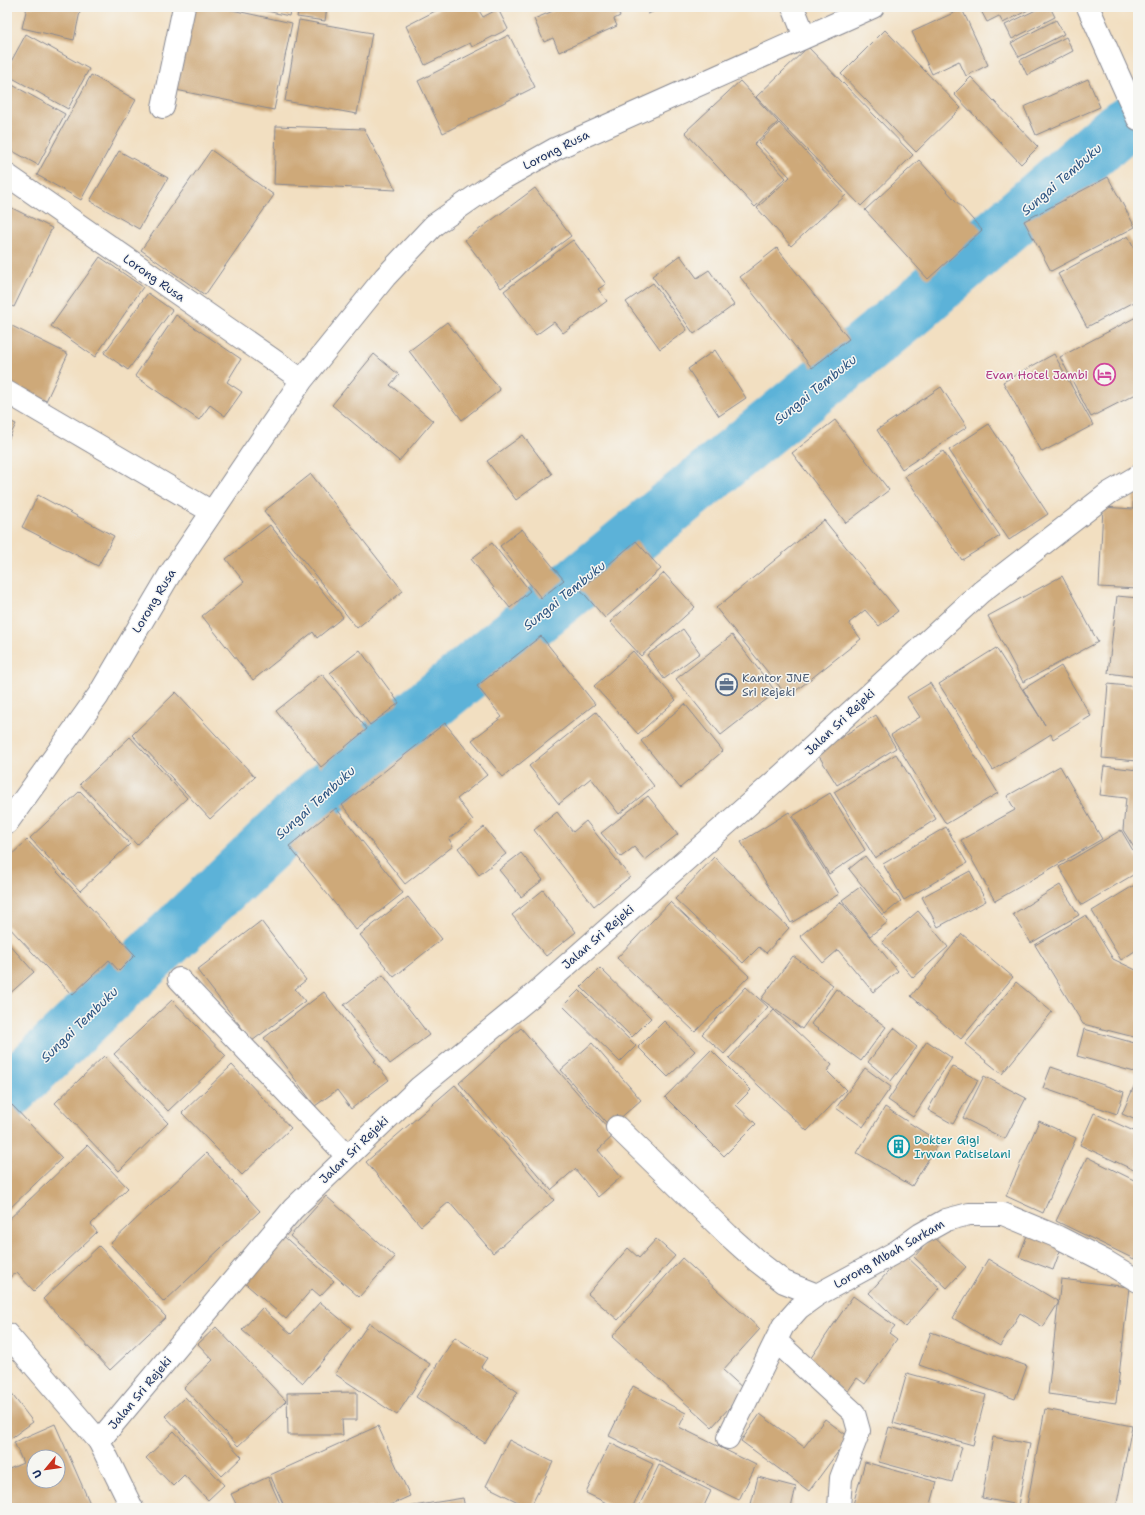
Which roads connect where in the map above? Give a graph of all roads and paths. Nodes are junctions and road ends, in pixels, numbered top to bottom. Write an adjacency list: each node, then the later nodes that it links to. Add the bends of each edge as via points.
1 (184, 7): 6 (street)
2 (793, 7): 5 (street)
3 (873, 7): 5 (street, Lorong Rusa)
4 (1088, 7): 7 (street)
5 (805, 37): 9 (street, Lorong Rusa, via 555,149 486,189 434,225 385,277)
6 (163, 107)
7 (1138, 119)
8 (7, 175): 9 (street, Lorong Rusa)
9 (302, 380): 12 (street, Lorong Rusa)
10 (7, 392): 12 (street)
11 (1138, 476): 16 (street, Jalan Sri Rejeki, via 1109,493 981,592 782,775 532,996 420,1087)
12 (212, 512): 13 (street, Lorong Rusa, via 170,574 98,696)
13 (7, 823)
14 (179, 979): 16 (street)
15 (617, 1127): 18 (street, via 757,1261 784,1282)
16 (347, 1156): 22 (street, Jalan Sri Rejeki, via 293,1209)
17 (1138, 1281): 18 (street, Lorong Mbah Sarkam, via 1058,1237 1003,1214 969,1214 946,1220 896,1252)
18 (817, 1295): 20 (street, Lorong Mbah Sarkam, via 799,1308 783,1326)
19 (7, 1334): 22 (street)
20 (776, 1341): 21 (street, Lorong Mbah Sarkam); 24 (street, via 854,1413 859,1431 841,1478)
21 (728, 1438)
22 (99, 1441): 23 (street)
23 (132, 1508)
24 (839, 1508)

